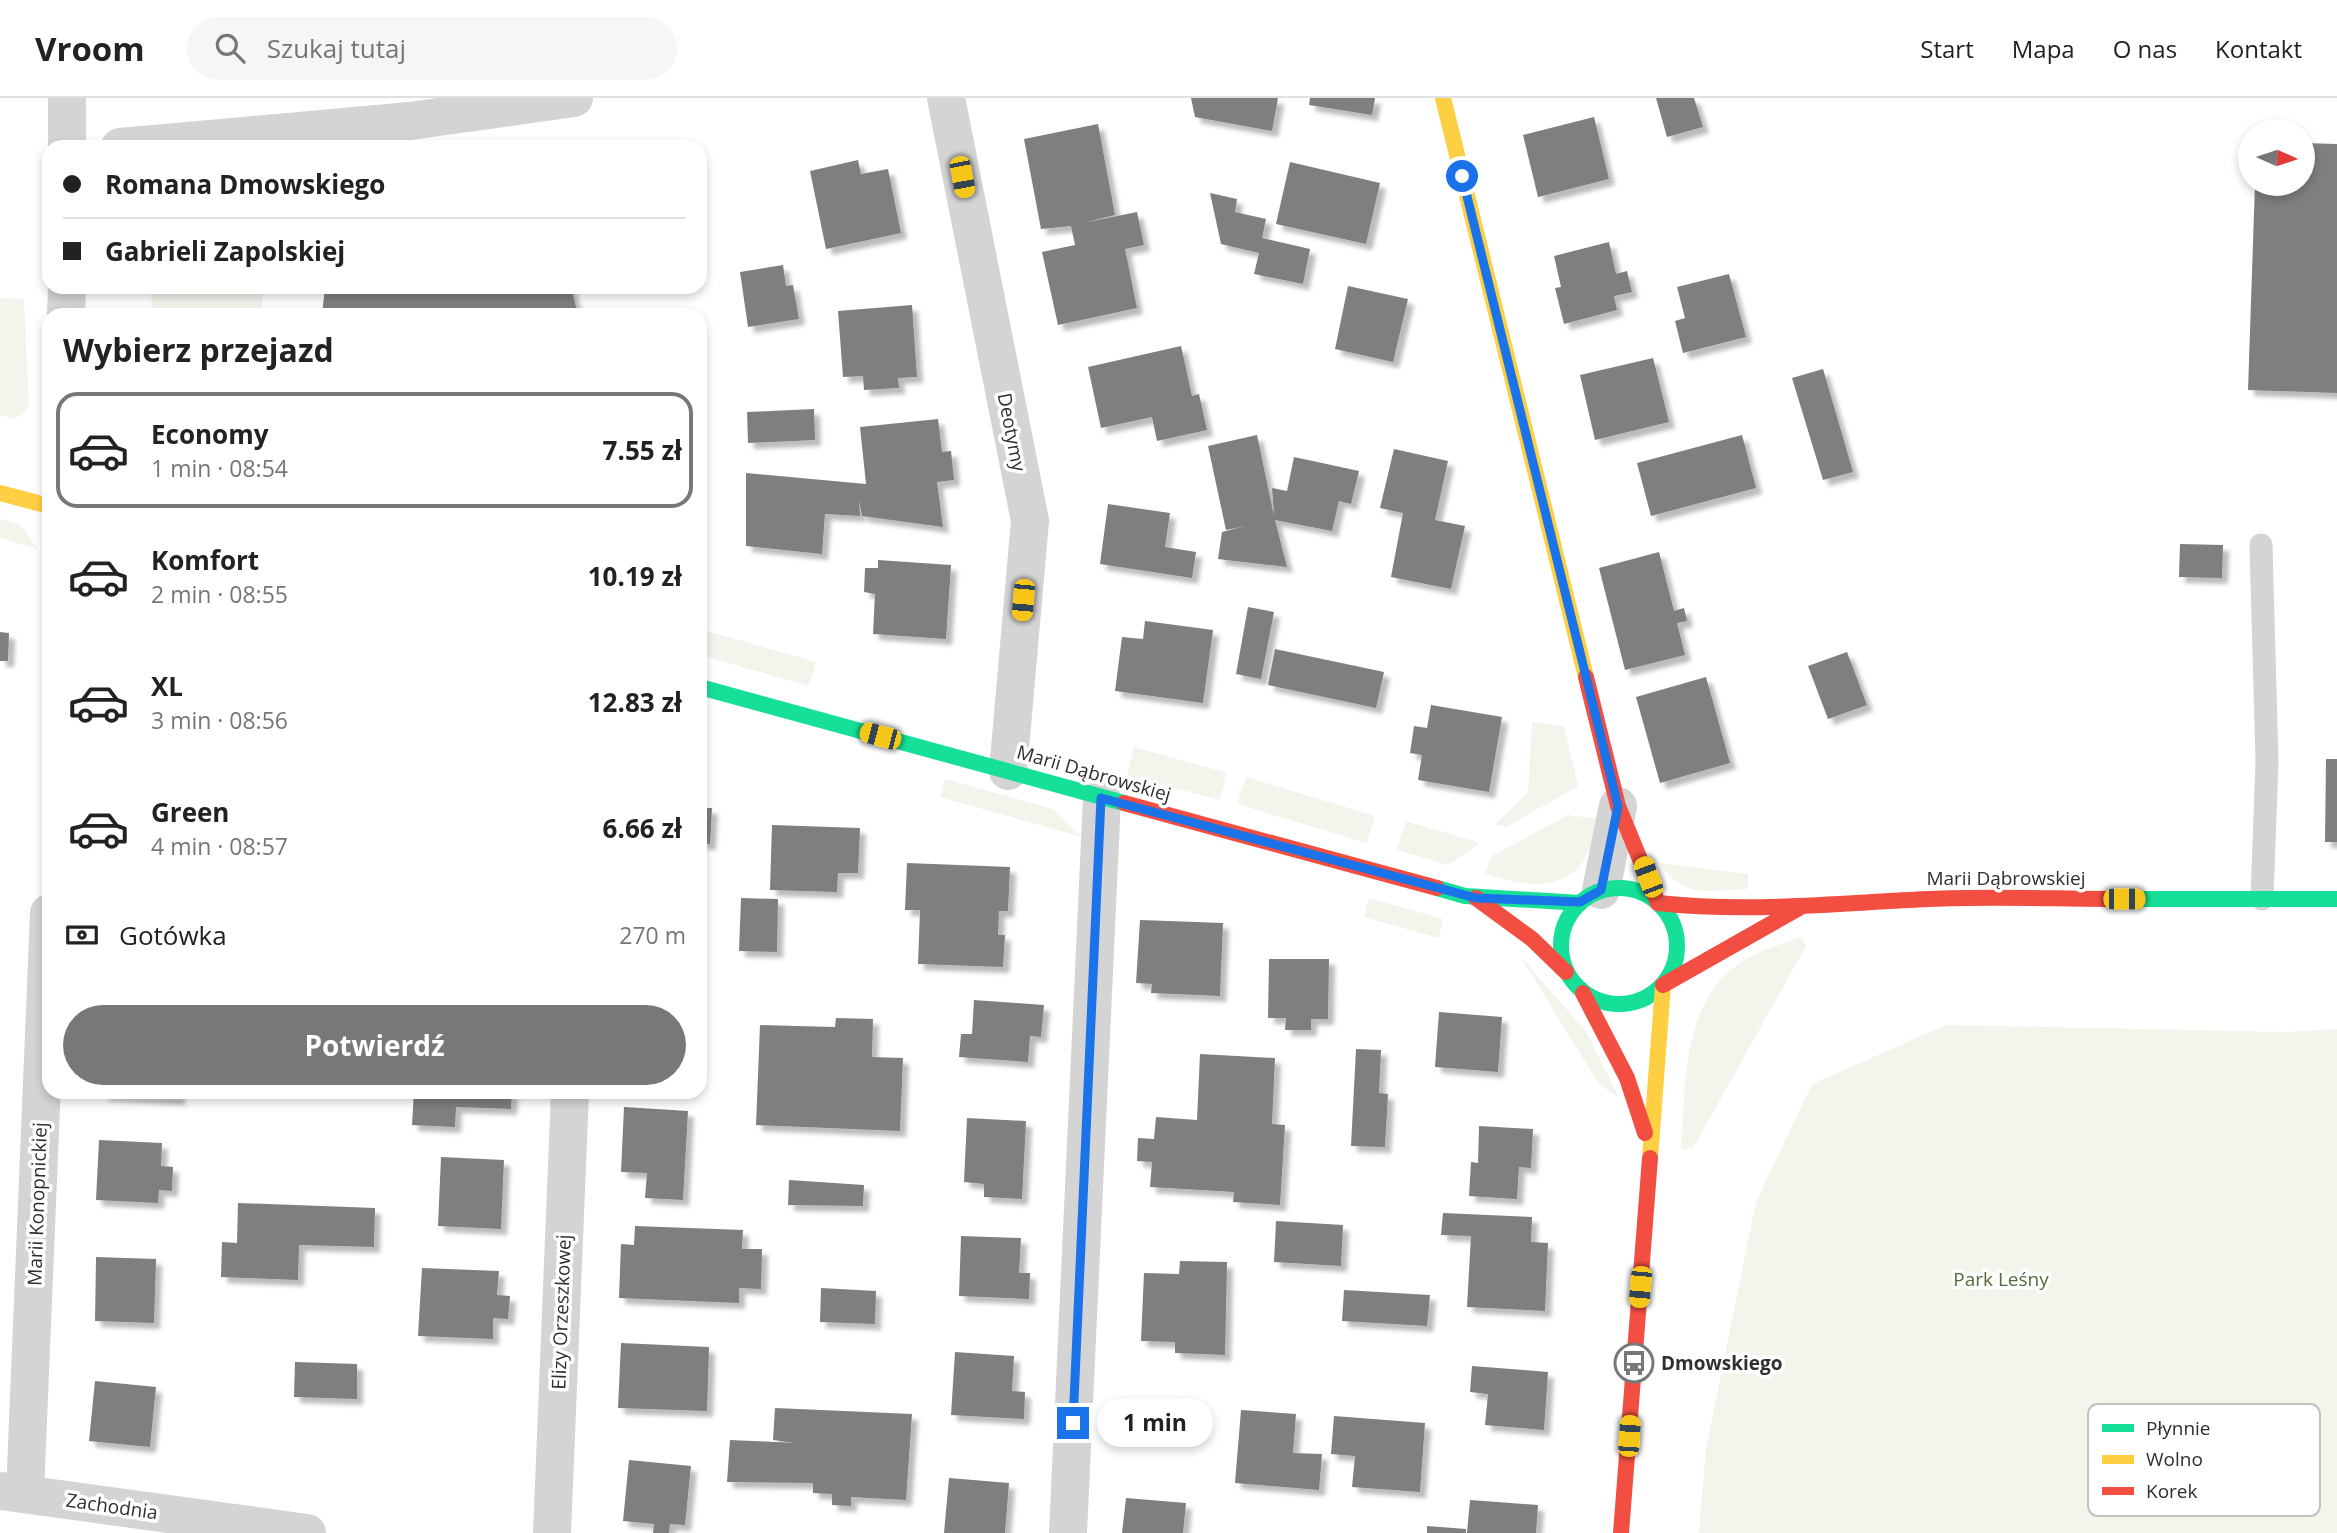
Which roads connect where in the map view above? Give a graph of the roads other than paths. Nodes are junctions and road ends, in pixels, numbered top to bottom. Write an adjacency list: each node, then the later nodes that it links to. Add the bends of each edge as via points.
1 (67, 98): 5 (street)
2 (946, 98): 11 (street, Deotymy, via 1030,521)
3 (1443, 98): 13 (street)
4 (563, 99): 6 (street, via 410,121)
5 (68, 140)
6 (198, 140)
7 (0, 493): 8 (street)
8 (42, 504)
9 (2261, 545): 16 (lane, via 2267,761)
10 (707, 689): 11 (street, Marii Dąbrowskiej)
11 (1008, 771): 12 (street, Marii Dąbrowskiej)
12 (1101, 798): 15 (street, Marii Dąbrowskiej); 30 (street)
13 (1618, 806): 14 (street); 18 (street)
14 (1590, 896): 15 (street, Marii Dąbrowskiej); 18 (street, via 1627,888); 20 (street, via 1563,928 1560,946)
15 (1476, 898): 20 (street, Marii Dąbrowskiej, via 1532,939)
16 (2262, 899): 17 (street, Marii Dąbrowskiej); 19 (street, Marii Dąbrowskiej, via 1931,899)
17 (2337, 899)
18 (1658, 903): 19 (street, Marii Dąbrowskiej); 21 (street, via 1676,934 1674,965)
19 (1801, 908): 21 (street, Marii Dąbrowskiej)
20 (1566, 972): 22 (street)
21 (1663, 985): 22 (street, via 1645,999 1624,1005 1601,1003); 25 (street)
22 (1583, 993): 25 (street, via 1614,1045 1638,1105)
23 (42, 1023): 26 (street, Marii Konopnickiej)
24 (570, 1099): 29 (street, Elizy Orzeszkowej)
25 (1651, 1159): 31 (street)
26 (12, 1492): 27 (street, Zachodnia)
27 (253, 1529): 28 (street, Zachodnia)
28 (307, 1533)
29 (552, 1533)
30 (1068, 1533)
31 (1621, 1533)

